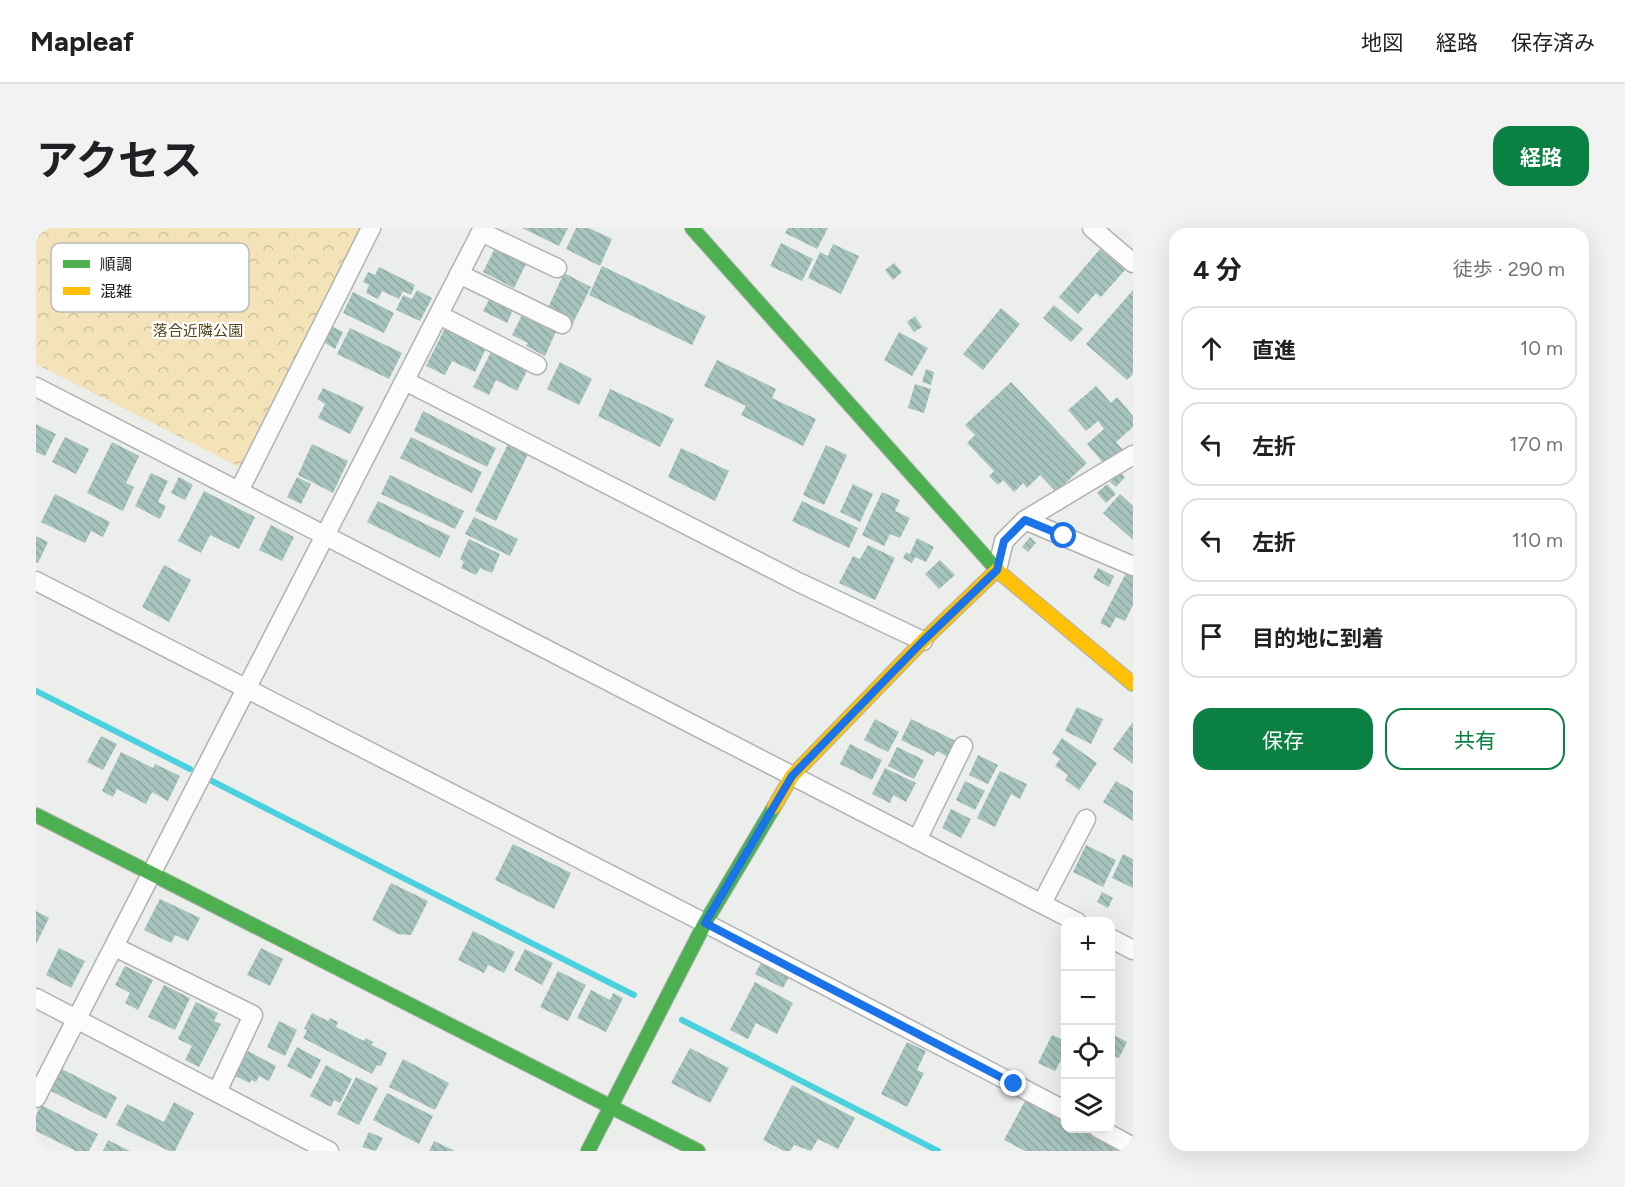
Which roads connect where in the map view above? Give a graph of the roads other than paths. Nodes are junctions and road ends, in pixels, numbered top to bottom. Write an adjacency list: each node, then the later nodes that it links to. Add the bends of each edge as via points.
1 (371, 228): 14 (street)
2 (692, 228): 18 (street)
3 (1092, 228): 5 (street)
4 (482, 230): 6 (street); 7 (street)
5 (1133, 263)
6 (557, 268)
7 (459, 274): 8 (street); 9 (street)
8 (439, 315): 10 (street); 11 (street)
9 (562, 324)
10 (537, 365)
11 (405, 381): 16 (street); 20 (street, via 798,582)
12 (36, 387): 14 (street)
13 (1133, 454): 15 (street)
14 (239, 491): 16 (street)
15 (1025, 520): 17 (street); 18 (street, via 1004,541)
16 (326, 537): 22 (street); 24 (street)
17 (1133, 566)
18 (997, 570): 20 (street); 21 (street)
19 (36, 581): 22 (street)
20 (923, 641): 24 (street)
21 (1133, 684)
22 (245, 690): 28 (street); 31 (street)
23 (963, 746): 27 (street)
24 (792, 776): 27 (street); 31 (street)
25 (36, 815): 28 (street)
26 (1086, 819): 29 (street)
27 (917, 840): 29 (street)
28 (152, 875): 33 (street); 39 (street)
29 (1042, 903): 30 (street)
30 (1069, 917)
31 (705, 923): 39 (street); 40 (street)
32 (1115, 941): 34 (street)
33 (115, 946): 36 (street); 37 (street, via 253,1015)
34 (1133, 950)
35 (36, 998): 36 (street)
36 (78, 1020): 37 (street); 38 (street)
37 (217, 1092): 43 (street)
38 (36, 1098)
39 (612, 1107): 44 (street); 45 (street)
40 (1061, 1109)
41 (1107, 1133): 42 (street)
42 (1133, 1147)
43 (329, 1151)
44 (588, 1151)
45 (698, 1151)

